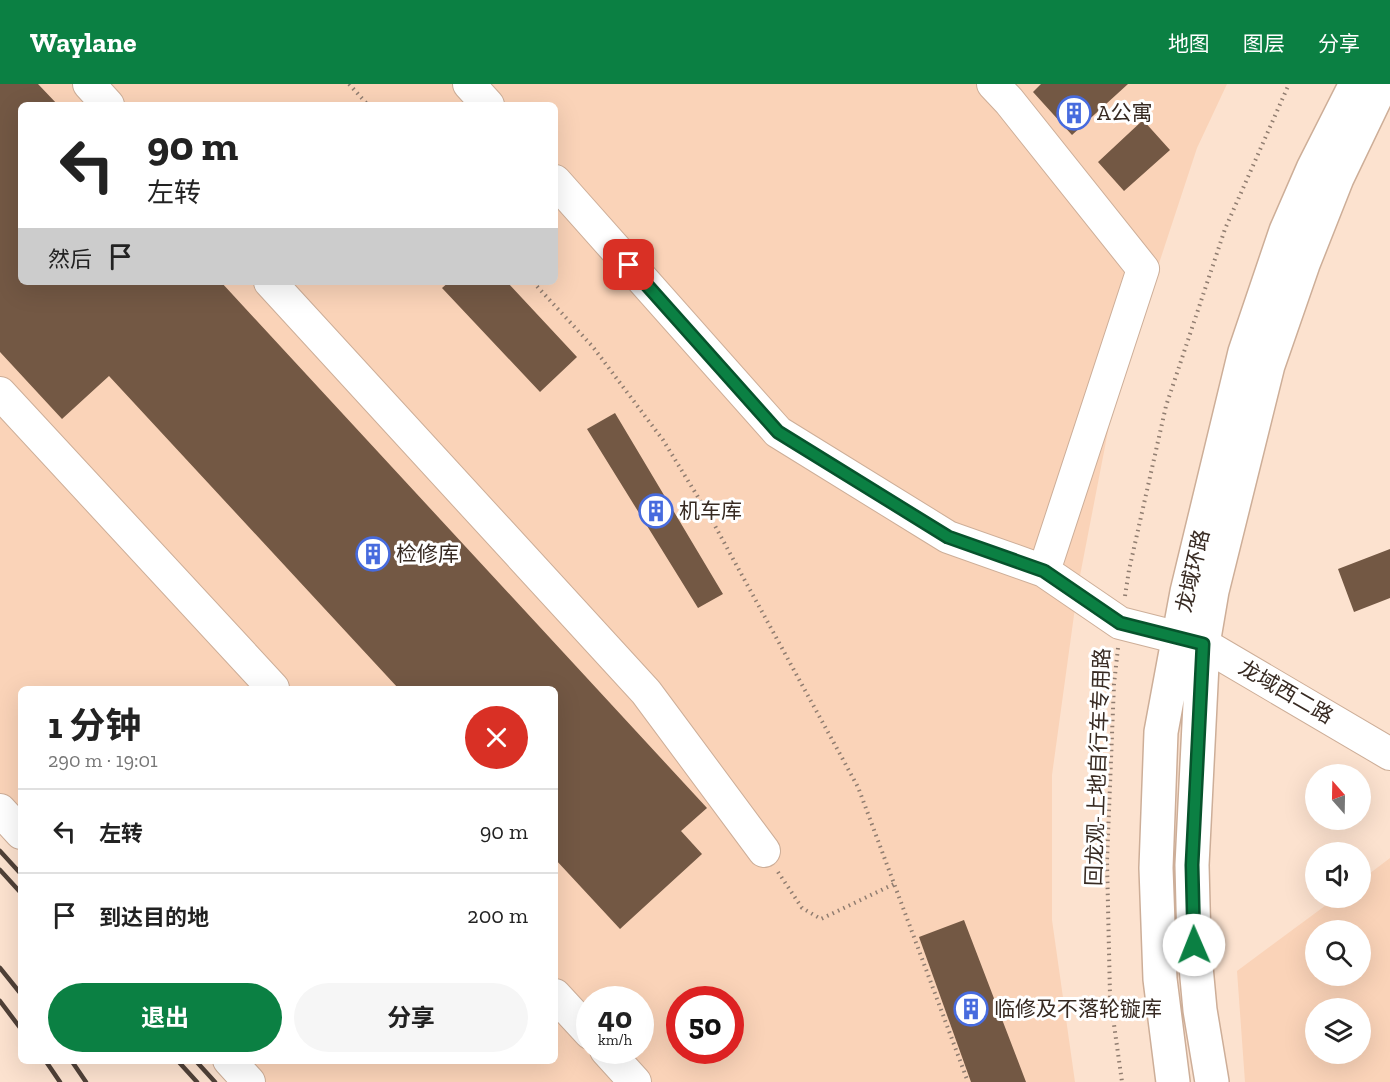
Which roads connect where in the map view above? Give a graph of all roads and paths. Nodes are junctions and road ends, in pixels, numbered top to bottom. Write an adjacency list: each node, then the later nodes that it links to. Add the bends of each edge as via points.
1 (89, 84): 8 (street)
2 (349, 84): 9 (path)
3 (469, 84): 10 (street)
4 (993, 84): 15 (street, via 1143,269)
5 (1289, 84): 16 (path, 回龙观-上地自行车专用路, via 1225,229 1166,406)
6 (1356, 84): 17 (main road, 龙域环路, via 1287,231 1242,364 1187,592)
7 (1382, 84): 17 (main road, 龙域环路, via 1303,264 1268,365 1215,580)
8 (105, 102)
9 (365, 102)
10 (485, 102)
11 (558, 184): 15 (street, via 778,432 948,537)
12 (273, 285): 22 (street, via 646,692)
13 (535, 285): 23 (path, via 593,347 663,440 709,515 858,787)
14 (0, 393): 18 (street)
15 (1044, 571): 16 (street)
16 (1120, 623): 17 (street, 龙域西二路); 31 (path, 回龙观-上地自行车专用路, via 1107,861 1110,996)
17 (1191, 641): 19 (street, 龙域西二路); 32 (main road, 龙域环路, via 1161,732 1156,868 1160,979); 33 (main road, 龙域环路, via 1194,945)
18 (271, 686)
19 (1390, 754)
20 (0, 810): 21 (street)
21 (18, 830)
22 (764, 851): 23 (path, via 802,908 820,919)
23 (894, 884): 30 (path)
24 (558, 998): 25 (street)
25 (576, 1018)
26 (233, 1064): 28 (street)
27 (619, 1064): 29 (street)
28 (249, 1082)
29 (635, 1082)
30 (968, 1082)
31 (1122, 1082)
32 (1173, 1082)
33 (1212, 1082)

